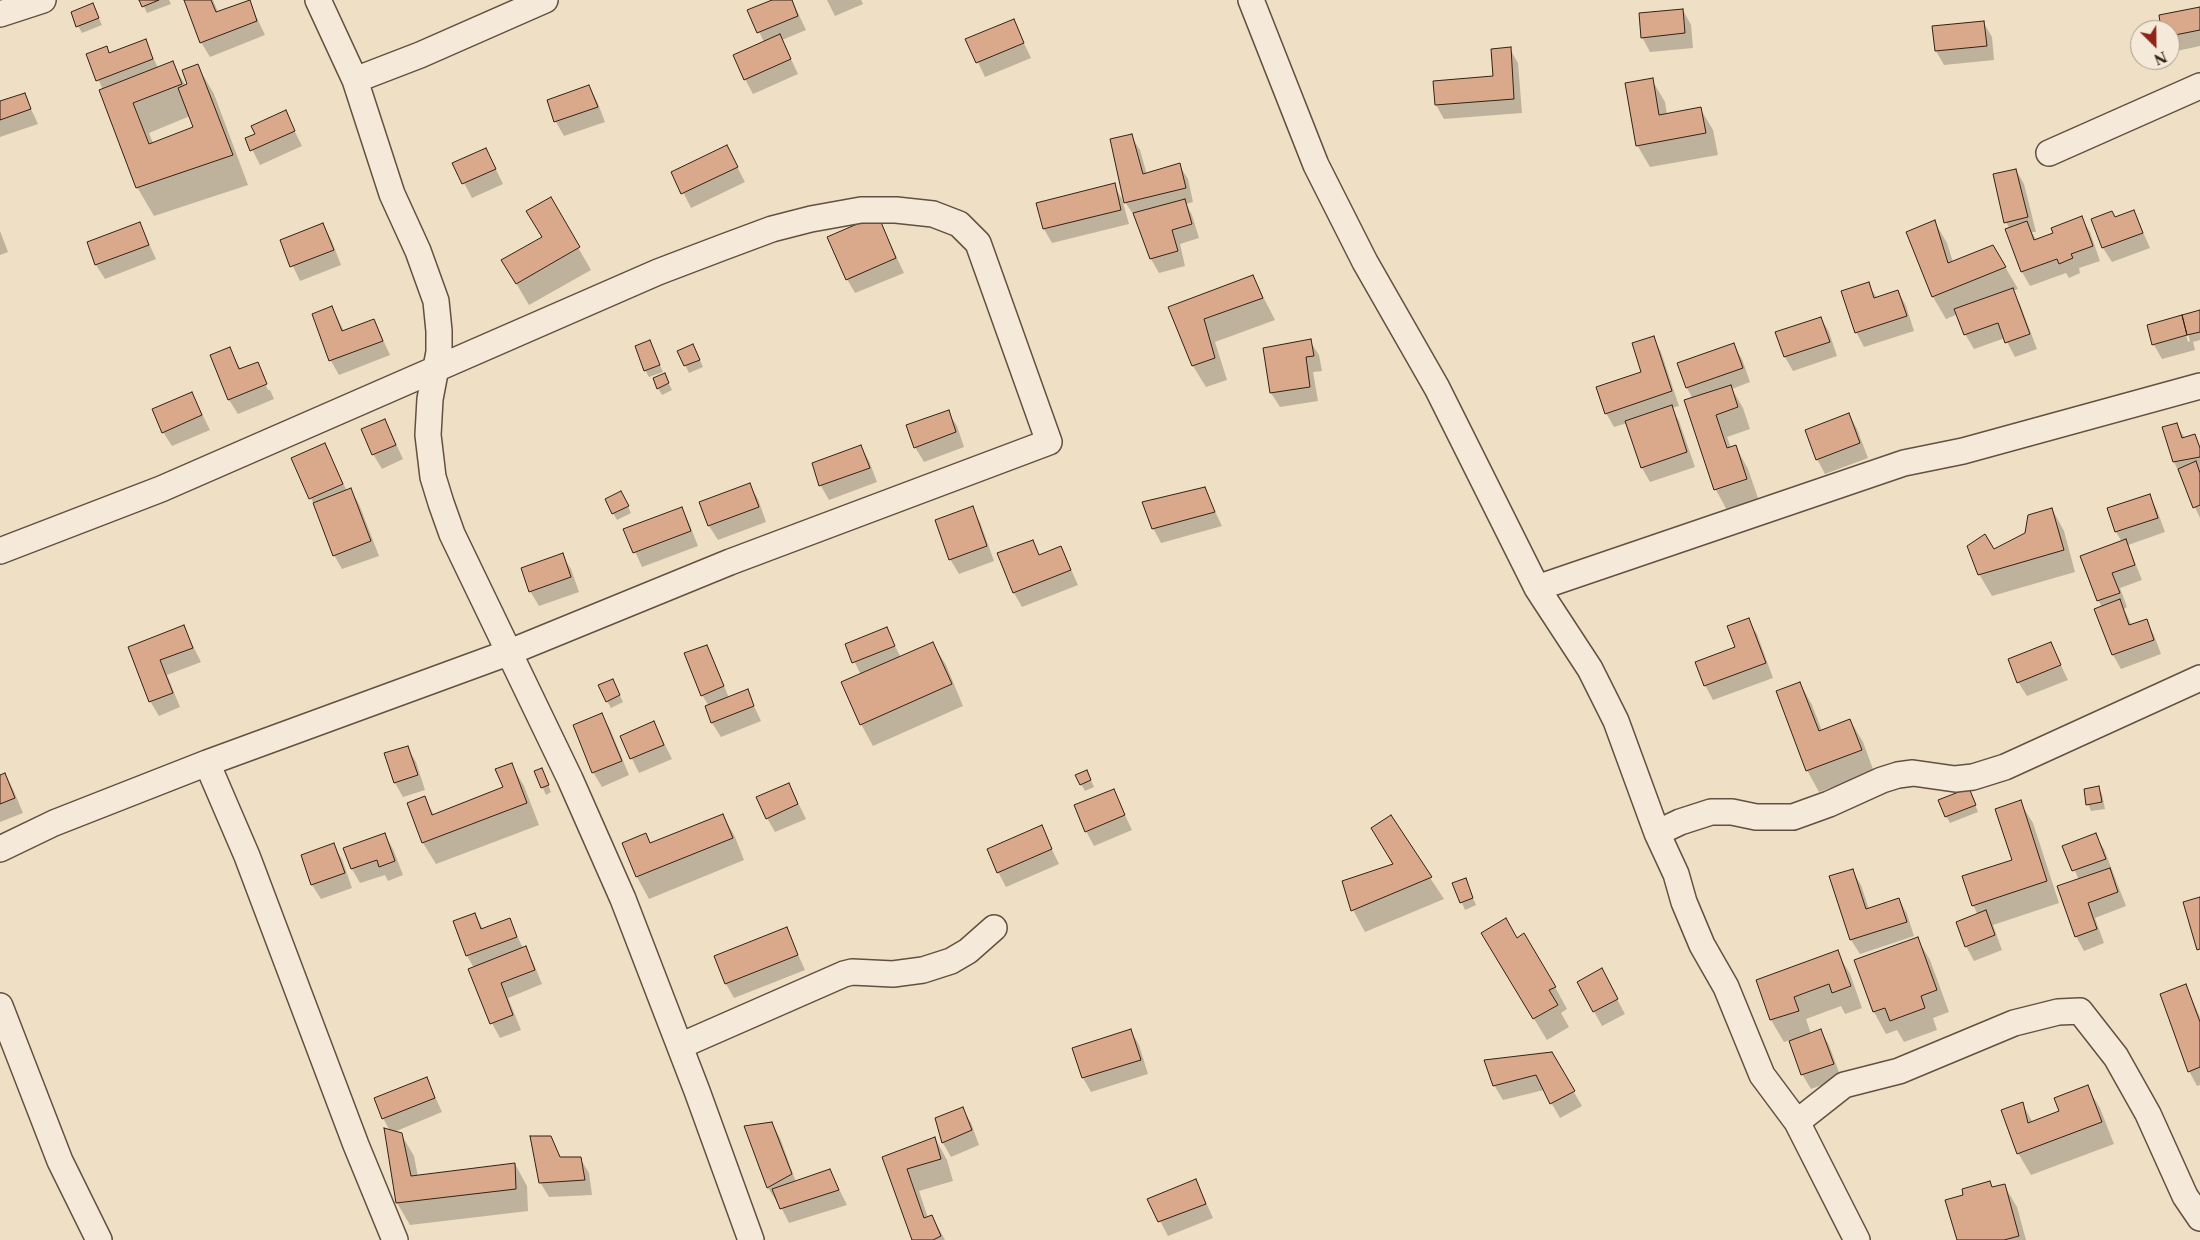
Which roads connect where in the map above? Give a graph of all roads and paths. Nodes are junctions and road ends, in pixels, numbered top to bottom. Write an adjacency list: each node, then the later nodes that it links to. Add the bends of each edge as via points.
1 (43, 0): 5 (street)
2 (318, 0): 6 (street)
3 (545, 0): 6 (street)
4 (1251, 0): 12 (street, via 1316,165 1365,262 1437,388)
5 (0, 14)
6 (355, 80): 9 (street, via 392,194 436,301 439,352)
7 (2200, 86): 8 (street)
8 (2049, 153)
9 (434, 370): 11 (street, via 161,489); 13 (street, via 428,435 433,477 452,534); 13 (street, via 658,272 772,229 860,210 933,214 959,224 978,243 1050,442 730,562)
10 (2200, 386): 12 (street, via 1963,451 1904,463)
11 (0, 551)
12 (1537, 588): 16 (street, via 1590,668 1616,721)
13 (510, 652): 15 (street); 20 (street, via 623,899)
14 (2200, 678): 16 (street, via 2005,767 1973,777 1898,775 1793,817 1710,812)
15 (207, 763): 17 (street, via 54,823); 24 (street, via 247,856)
16 (1658, 833): 21 (street, via 1702,945 1726,988 1762,1075)
17 (0, 849)
18 (994, 928): 20 (street, via 951,961 923,970 893,974 844,974)
19 (0, 1006): 23 (street, via 60,1161)
20 (680, 1046): 25 (street)
21 (1797, 1122): 22 (street, via 1844,1085 1899,1071 2014,1023 2080,1010 2116,1058 2148,1114 2185,1196); 26 (street)
22 (2200, 1218)
23 (99, 1240)
24 (395, 1240)
25 (751, 1240)
26 (1857, 1240)

